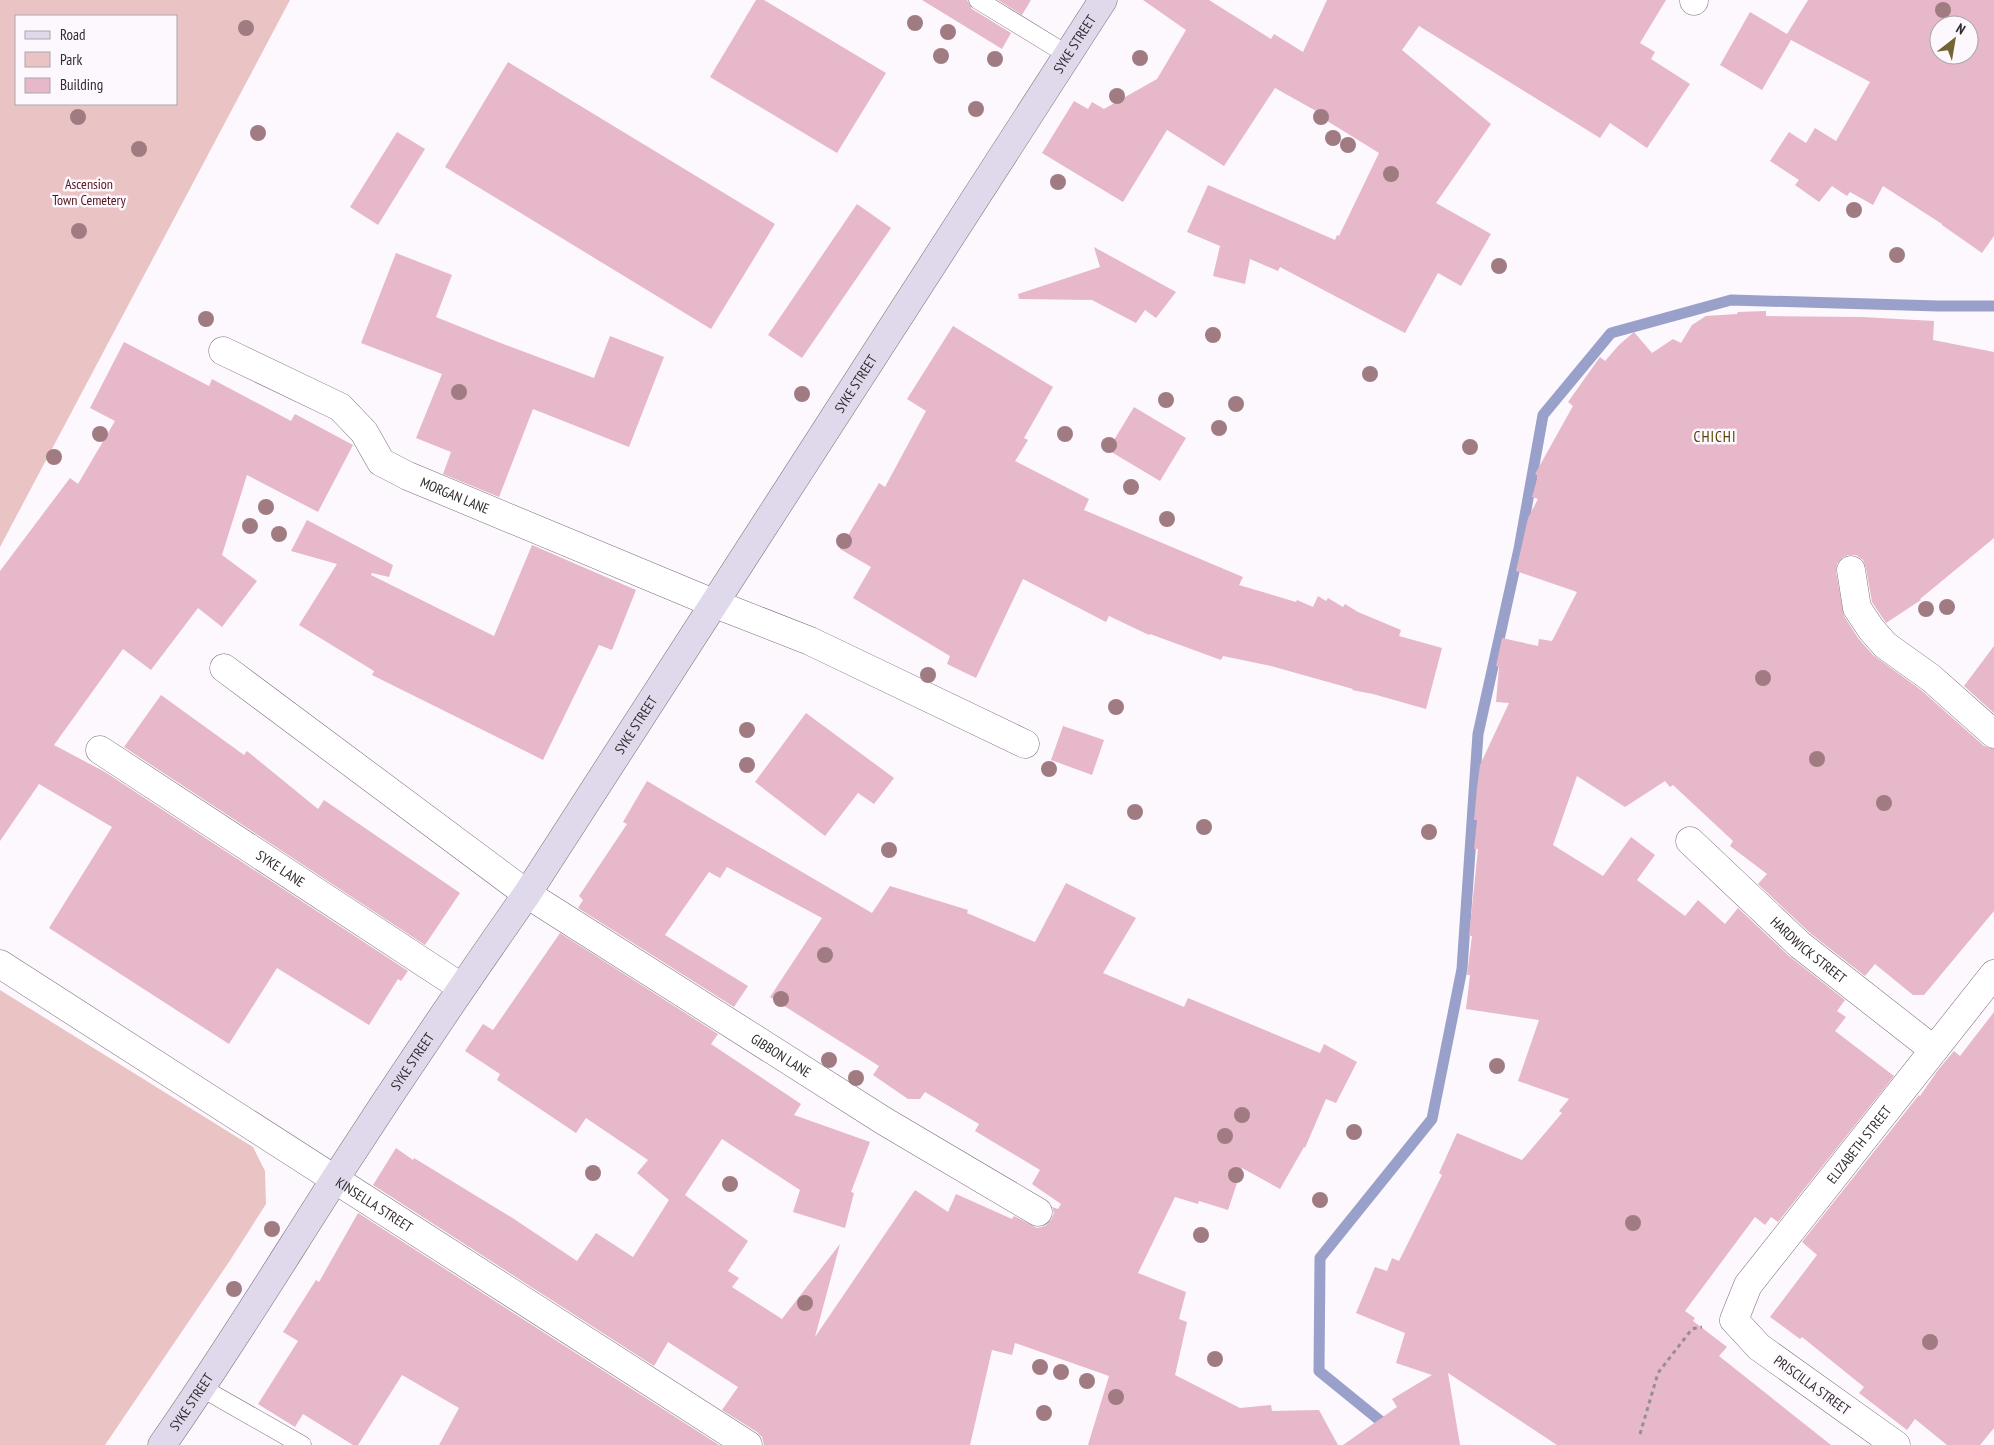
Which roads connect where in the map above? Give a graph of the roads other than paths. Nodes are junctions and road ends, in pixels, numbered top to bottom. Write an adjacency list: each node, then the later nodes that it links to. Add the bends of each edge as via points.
1 (978, 0): 3 (lane)
2 (1102, 0): 3 (main road, SYKE STREET)
3 (1068, 55): 6 (main road, SYKE STREET)
4 (223, 351): 6 (street, MORGAN LANE, via 340,407 364,432 381,462 408,476)
5 (1852, 570): 8 (street, via 1857,608 1871,629 1885,645 1931,678)
6 (713, 603): 9 (street, MORGAN LANE, via 810,641); 12 (main road, SYKE STREET)
7 (224, 668): 12 (street, GIBBON LANE)
8 (1994, 734)
9 (1025, 744)
10 (100, 750): 15 (street, SYKE LANE)
11 (1690, 841): 16 (street, HARDWICK STREET, via 1800,945)
12 (527, 894): 15 (main road, SYKE STREET); 18 (street, GIBBON LANE, via 884,1121)
13 (0, 964): 17 (street, KINSELLA STREET)
14 (1994, 974): 16 (street, ELIZABETH STREET)
15 (461, 987): 17 (main road, SYKE STREET)
16 (1934, 1050): 19 (street, ELIZABETH STREET, via 1748,1285)
17 (335, 1178): 20 (main road, SYKE STREET); 23 (street, KINSELLA STREET)
18 (1038, 1212)
19 (1734, 1320): 24 (street, PRISCILLA STREET, via 1759,1347)
20 (202, 1388): 21 (main road, SYKE STREET); 22 (lane)
21 (162, 1445)
22 (302, 1445)
23 (748, 1445)
24 (1896, 1445)

